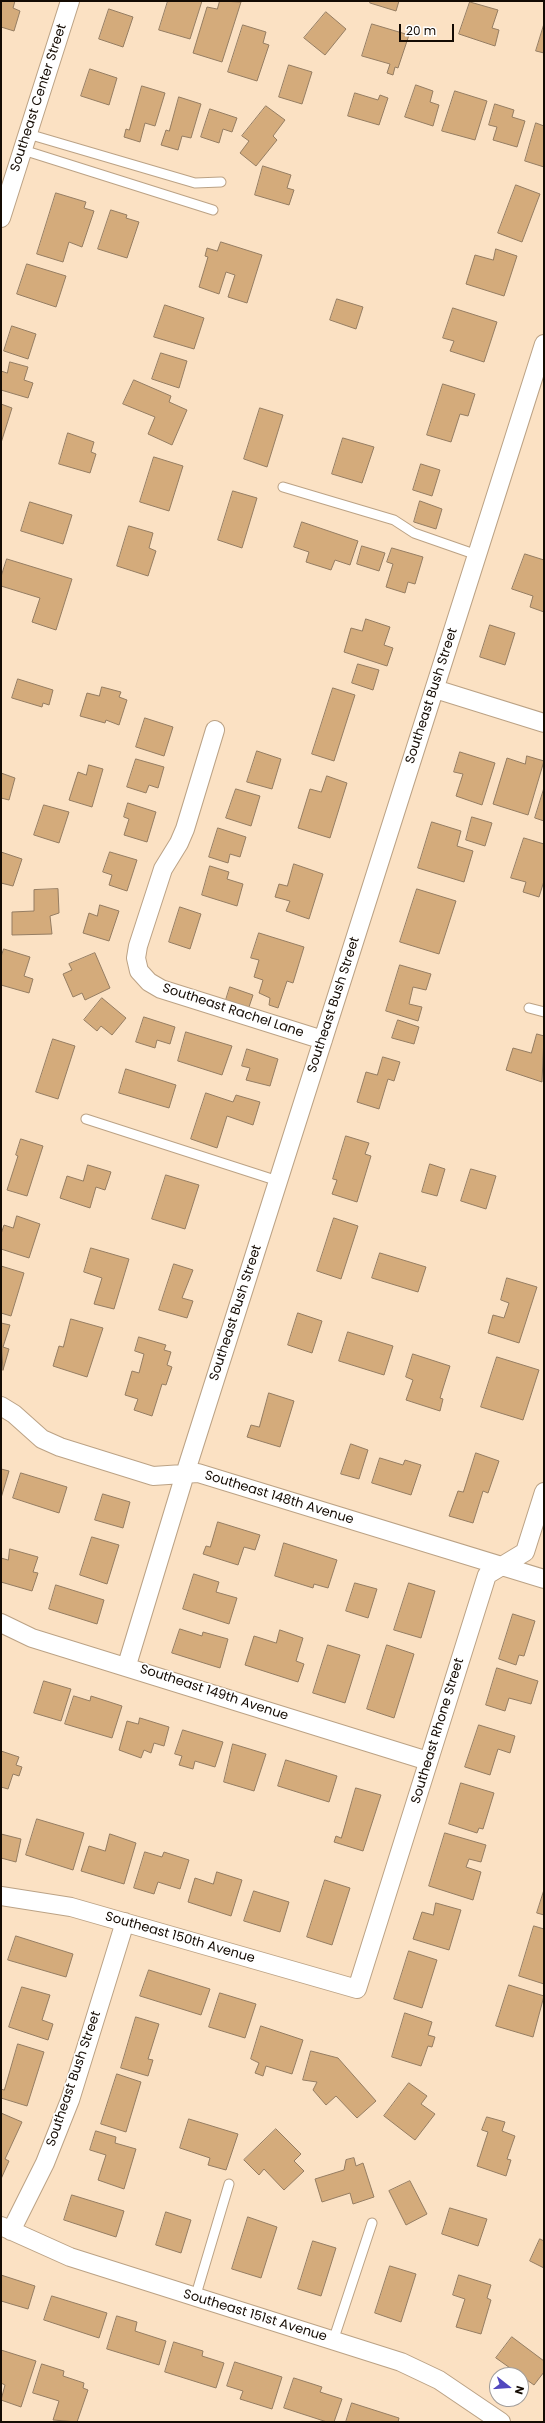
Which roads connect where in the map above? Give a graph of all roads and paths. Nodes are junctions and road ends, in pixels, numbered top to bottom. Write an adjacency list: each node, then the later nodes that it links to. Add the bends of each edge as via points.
1 (70, 1): 2 (street, Southeast Center Street)
2 (28, 134): 3 (street, Southeast Center Street); 4 (lane, via 195,183)
3 (22, 150): 5 (lane); 6 (street, Southeast Center Street)
4 (221, 182)
5 (213, 210)
6 (1, 218)
7 (544, 344): 9 (street, Southeast Bush Street)
8 (284, 487): 9 (lane, via 394,520 414,533)
9 (477, 554): 10 (street, Southeast Bush Street)
10 (435, 689): 11 (street); 15 (street, Southeast Bush Street)
11 (544, 723)
12 (215, 730): 15 (street, Southeast Rachel Lane, via 185,829 164,869 138,946 136,958 139,971 149,982 161,989)
13 (529, 1008): 14 (lane)
14 (544, 1012)
15 (323, 1040): 17 (street, Southeast Bush Street)
16 (86, 1119): 17 (lane)
17 (278, 1181): 19 (street, Southeast Bush Street)
18 (1, 1406): 19 (street, Southeast 148th Avenue, via 42,1439 60,1448 153,1476)
19 (185, 1474): 21 (street, Southeast 148th Avenue, via 198,1473); 24 (street, Southeast Bush Street)
20 (544, 1492): 21 (street, Southeast Rhone Street, via 525,1552)
21 (502, 1566): 22 (street, Southeast 148th Avenue); 25 (street, Southeast Rhone Street, via 487,1575)
22 (544, 1579)
23 (1, 1623): 24 (street, Southeast 149th Avenue, via 32,1638)
24 (127, 1665): 25 (street, Southeast 149th Avenue)
25 (428, 1761): 28 (street, Southeast Rhone Street)
26 (1, 1896): 27 (street, Southeast 150th Avenue, via 71,1907)
27 (125, 1922): 28 (street, Southeast 150th Avenue); 31 (street, Southeast Bush Street, via 70,2100 45,2163)
28 (356, 1989)
29 (230, 2184): 32 (lane)
30 (372, 2223): 33 (lane)
31 (6, 2228): 32 (street, Southeast 151st Avenue, via 70,2257)
32 (195, 2298): 33 (street, Southeast 151st Avenue)
33 (333, 2341): 34 (street, Southeast 151st Avenue, via 401,2362 439,2380)
34 (501, 2422)

